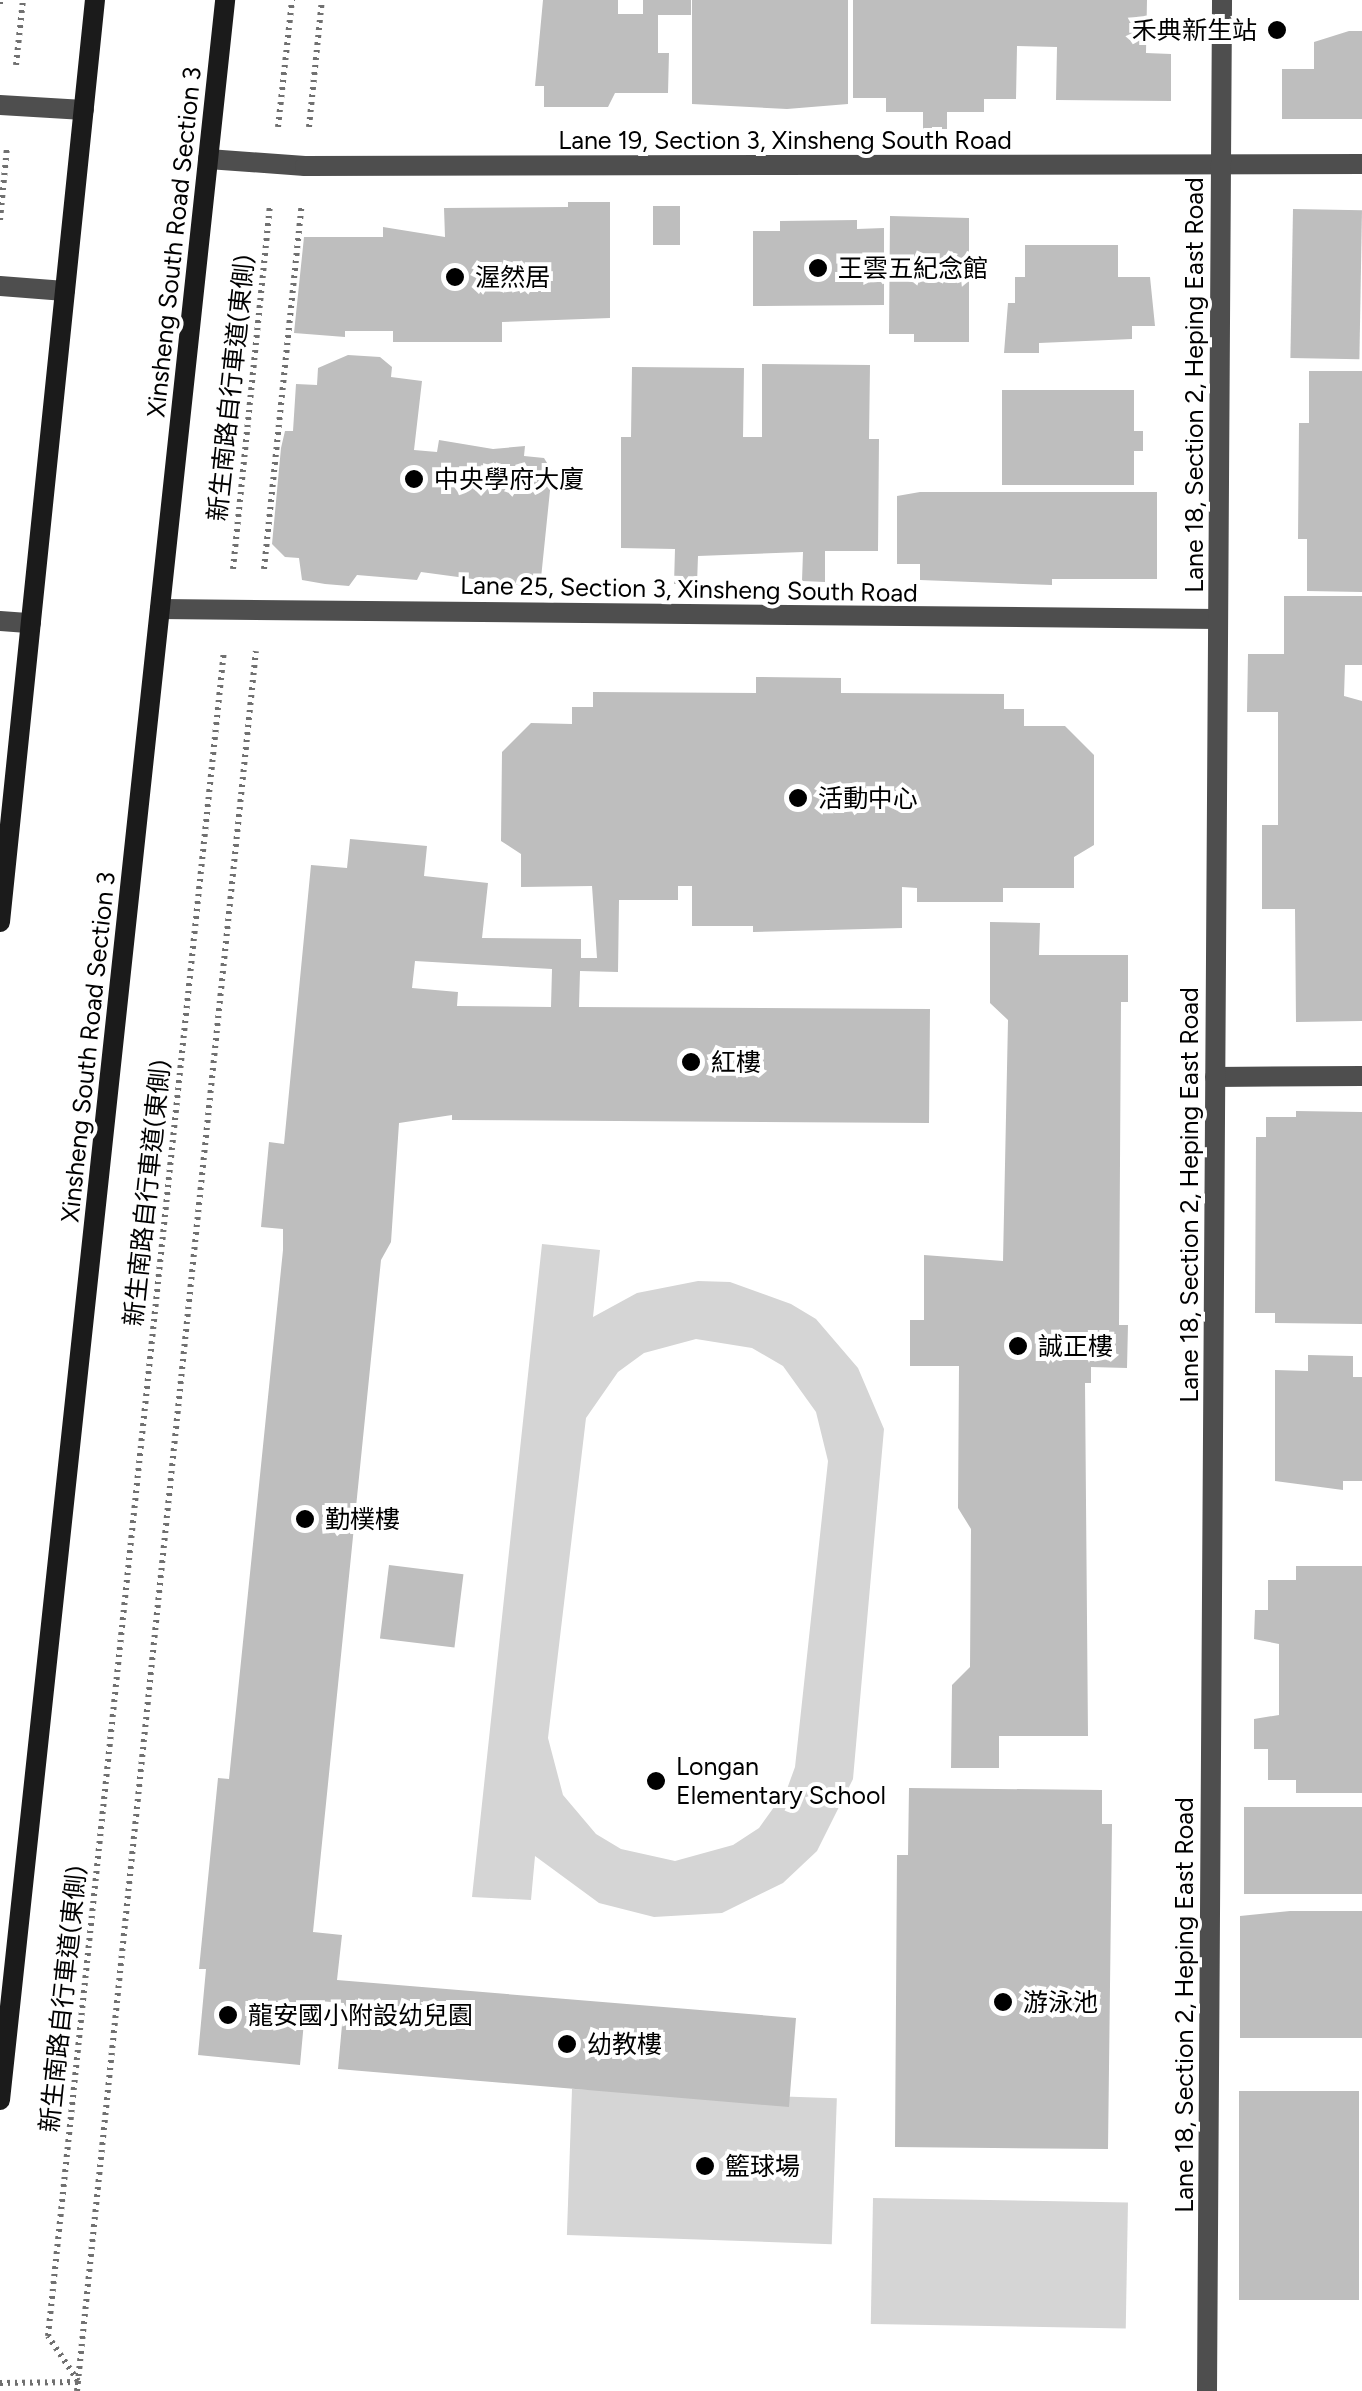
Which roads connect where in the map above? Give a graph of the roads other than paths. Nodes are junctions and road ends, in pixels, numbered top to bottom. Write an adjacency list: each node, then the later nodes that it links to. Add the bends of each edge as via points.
1 (95, 0): 5 (main road)
2 (225, 0): 6 (main road, Xinsheng South Road Section 3)
3 (1222, 0): 7 (lane, Lane 18, Section 2, Heping East Road)
4 (0, 105): 5 (lane)
5 (84, 110): 10 (main road)
6 (208, 160): 7 (lane, Lane 19, Section 3, Xinsheng South Road, via 306,166); 11 (main road, Xinsheng South Road Section 3)
7 (1221, 164): 8 (lane, Lane 19, Section 3, Xinsheng South Road); 12 (lane, Lane 18, Section 2, Heping East Road)
8 (1362, 164)
9 (0, 286): 10 (lane)
10 (64, 290): 14 (main road)
11 (160, 609): 12 (lane, Lane 25, Section 3, Xinsheng South Road); 18 (main road, Xinsheng South Road Section 3)
12 (1218, 619): 17 (lane, Lane 18, Section 2, Heping East Road)
13 (0, 621): 14 (lane)
14 (31, 623): 15 (main road)
15 (0, 922)
16 (1362, 1076): 17 (lane)
17 (1215, 1077): 19 (lane, Lane 18, Section 2, Heping East Road)
18 (0, 2100)
19 (1206, 2391)

